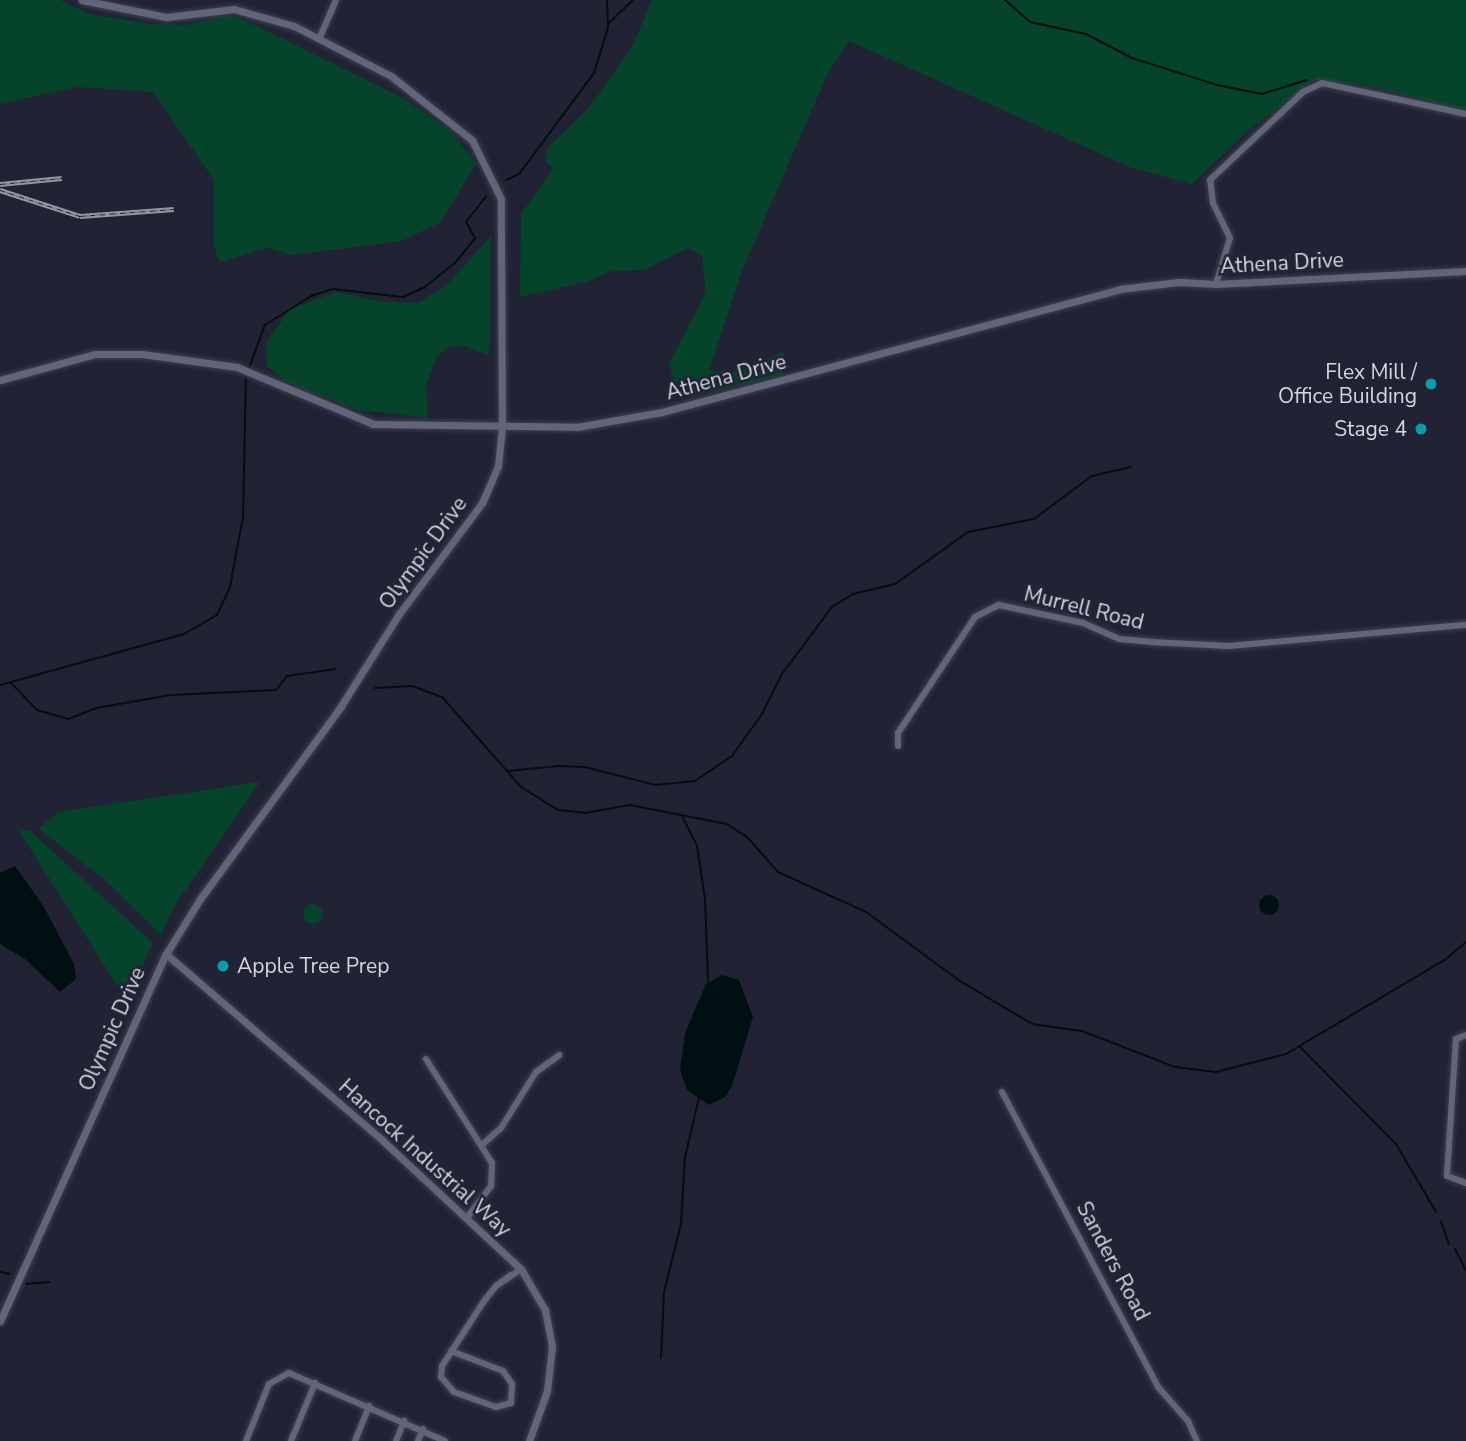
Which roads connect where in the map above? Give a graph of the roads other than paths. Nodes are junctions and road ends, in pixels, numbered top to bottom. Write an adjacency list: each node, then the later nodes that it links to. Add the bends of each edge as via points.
1 (82, 0): 3 (street, Olympic Drive, via 166,17 234,9)
2 (336, 0): 3 (street)
3 (320, 37): 8 (street, Olympic Drive, via 443,113 472,140 491,170 502,198 505,243)
4 (1466, 114): 6 (street, via 1322,83 1303,92 1210,180 1213,203 1230,238)
5 (1466, 271): 6 (street, Athena Drive)
6 (1216, 284): 8 (street, Athena Drive, via 1179,282 1120,289 636,418 577,427)
7 (0, 380): 8 (street, Athena Drive, via 95,354 192,358 273,380 341,414 373,424)
8 (502, 428): 11 (street, Olympic Drive, via 498,466 482,503 399,614 341,706 200,899)
9 (1466, 625): 10 (street, Murrell Road, via 1229,646 1119,639 1083,623 992,606 975,617 898,733)
10 (898, 746)
11 (166, 954): 18 (street, Hancock Industrial Way); 20 (street, Olympic Drive)
12 (1466, 1035): 17 (street, via 1456,1039 1447,1177)
13 (559, 1055): 16 (street, via 536,1072 501,1128)
14 (426, 1059): 16 (street)
15 (1002, 1092): 33 (street, Sanders Road, via 1158,1387 1188,1421)
16 (482, 1145): 18 (street, via 492,1163 491,1186)
17 (1466, 1183)
18 (468, 1217): 19 (street, Hancock Industrial Way)
19 (521, 1269): 21 (street, via 496,1286); 32 (street, Hancock Industrial Way, via 545,1310 552,1346 547,1391)
20 (0, 1321)
21 (452, 1351): 21 (street, via 441,1371 448,1388 496,1407 511,1403 513,1391 503,1371)
22 (315, 1383): 23 (street); 27 (street, via 289,1373 273,1379); 28 (street)
23 (369, 1406): 24 (street); 29 (street)
24 (404, 1421): 25 (street); 30 (street)
25 (423, 1429): 26 (street); 31 (street)
26 (442, 1440)
27 (246, 1441)
28 (291, 1441)
29 (355, 1441)
30 (396, 1441)
31 (418, 1441)
32 (529, 1441)
33 (1198, 1441)

